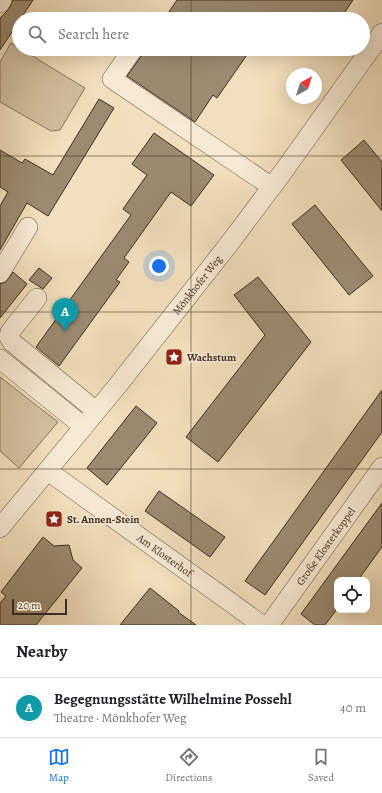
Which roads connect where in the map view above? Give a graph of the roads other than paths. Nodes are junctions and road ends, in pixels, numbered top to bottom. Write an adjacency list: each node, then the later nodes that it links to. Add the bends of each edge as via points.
1 (2, 0): 2 (street)
2 (0, 3)
3 (382, 33): 4 (street, Mönkhofer Weg)
4 (370, 50)
5 (128, 56): 7 (street, via 112,80)
6 (366, 56): 7 (street, Mönkhofer Weg)
7 (272, 187): 12 (street, Mönkhofer Weg)
8 (28, 227): 9 (street)
9 (0, 273)
10 (37, 298): 12 (street, via 10,332 9,337)
11 (0, 359): 13 (street)
12 (96, 412): 13 (street, Mönkhofer Weg)
13 (84, 427): 15 (street, Mönkhofer Weg)
14 (382, 467): 18 (street, Große Klosterkoppel)
15 (48, 471): 16 (street, Mönkhofer Weg); 17 (street, Am Klosterhof)
16 (0, 528)
17 (262, 625)
18 (269, 625)

